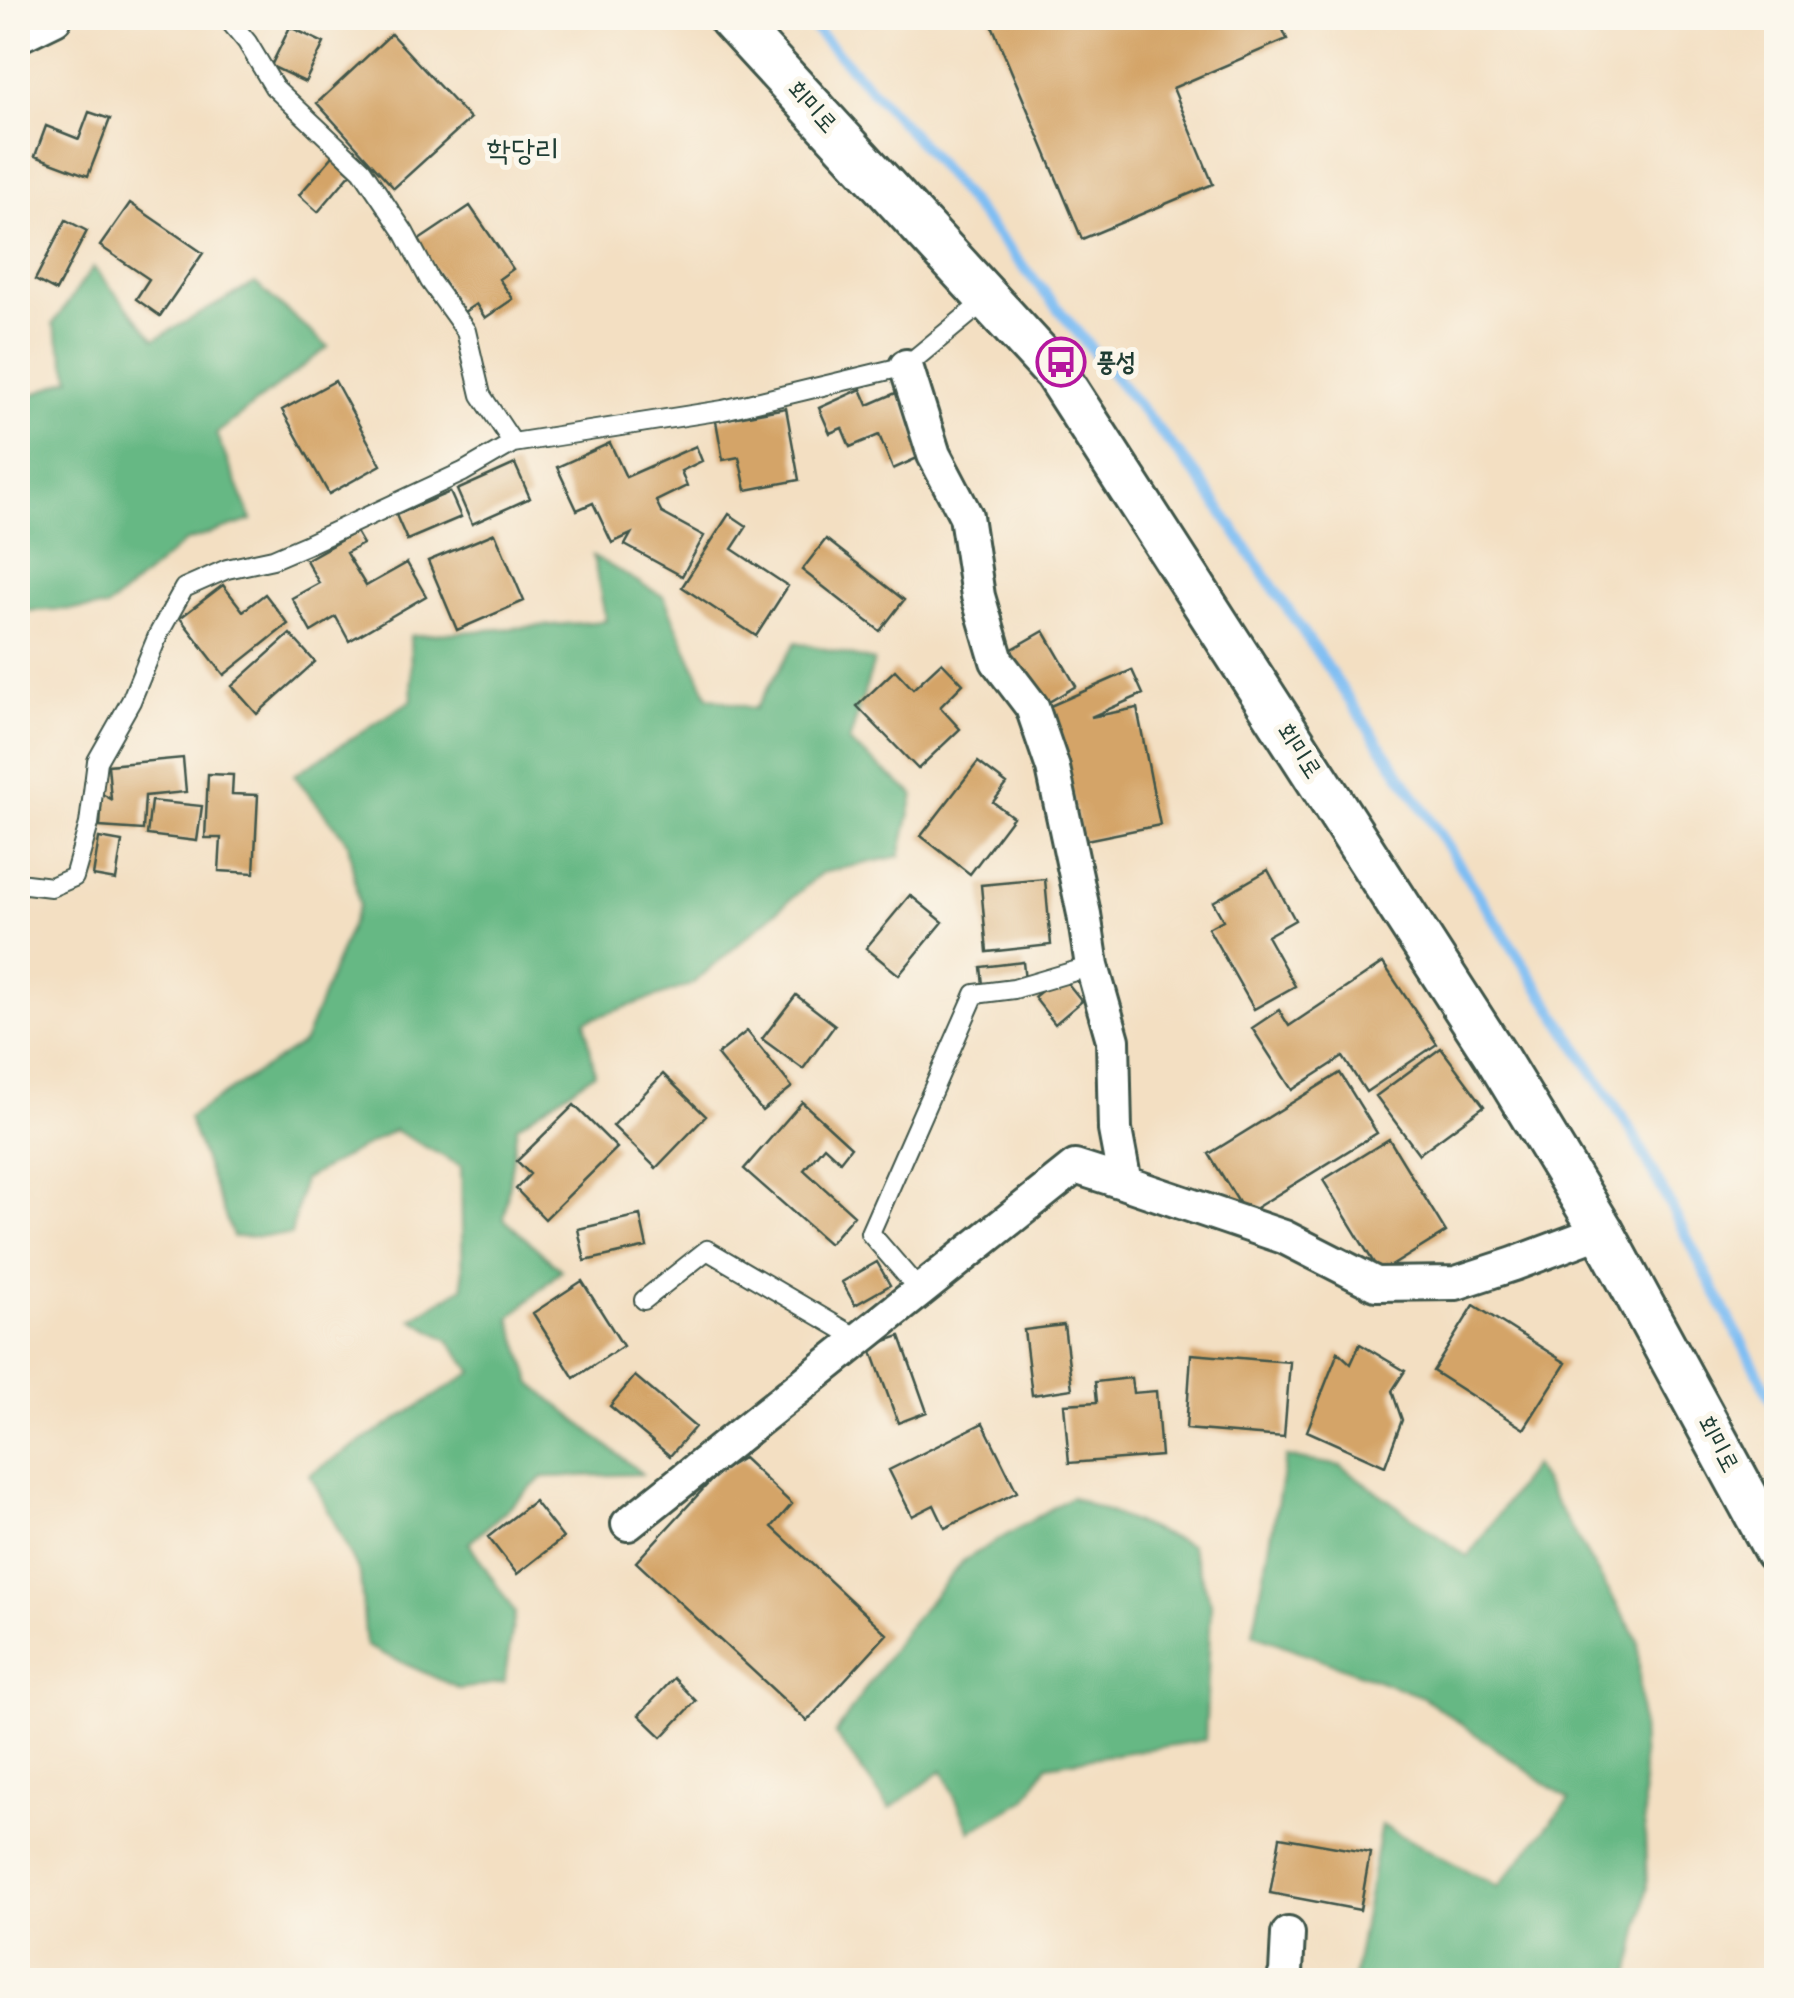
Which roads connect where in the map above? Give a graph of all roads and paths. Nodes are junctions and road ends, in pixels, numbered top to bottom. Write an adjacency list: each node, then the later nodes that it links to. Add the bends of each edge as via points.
1 (54, 18): 4 (street)
2 (227, 18): 7 (lane, via 274,87 362,170 404,232 466,331 481,395)
3 (730, 18): 5 (street, 회미로)
4 (18, 36)
5 (988, 299): 6 (lane); 11 (street, 회미로, via 1055,372)
6 (906, 366): 7 (lane, via 723,410); 9 (street, via 934,455 966,516 997,661 1032,707 1053,768)
7 (513, 443): 8 (lane, via 359,521 184,588 98,761 74,877 51,887)
8 (18, 884)
9 (1092, 966): 10 (street, via 1113,1040 1114,1130); 12 (lane, via 976,994 870,1234)
10 (1125, 1183): 11 (street, via 1284,1236 1376,1284 1456,1283); 12 (street, via 1075,1167)
11 (1602, 1230): 16 (street, 회미로)
12 (920, 1291): 14 (street)
13 (644, 1300): 14 (lane, via 706,1250)
14 (859, 1339): 15 (street)
15 (628, 1524)
16 (1776, 1551)
17 (1288, 1934): 18 (street)
18 (1284, 1980)

